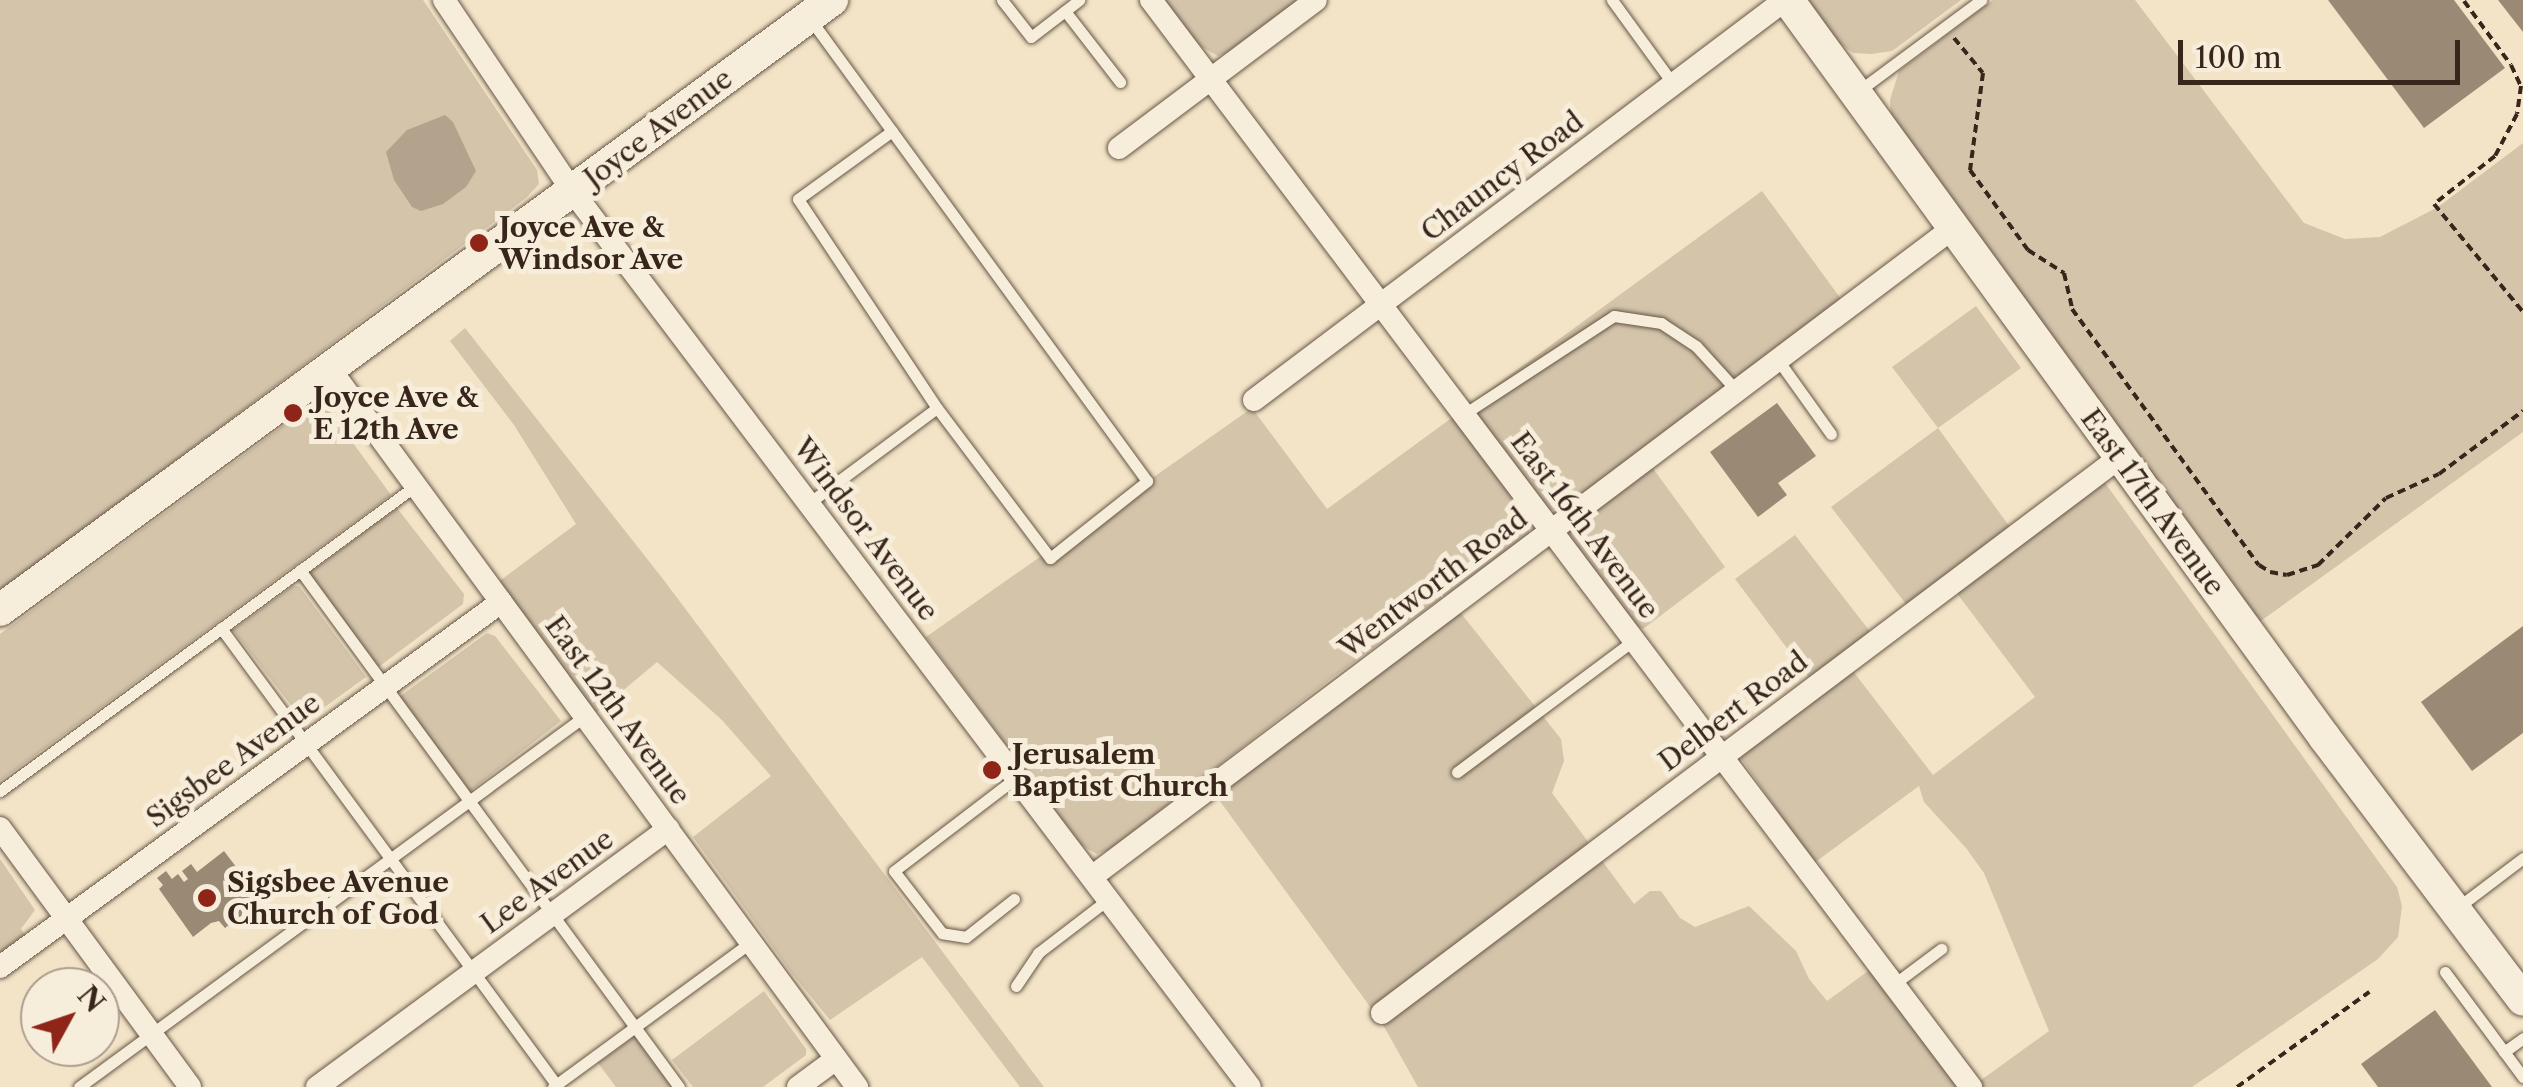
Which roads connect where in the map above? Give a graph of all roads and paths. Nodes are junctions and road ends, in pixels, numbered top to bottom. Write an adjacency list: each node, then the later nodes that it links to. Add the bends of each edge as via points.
1 (444, 0): 19 (street, Windsor Avenue)
2 (1002, 0): 11 (lane, via 1032,38)
3 (1079, 0): 11 (lane)
4 (1151, 0): 13 (street, East 16th Avenue)
5 (1316, 0): 13 (street)
6 (1612, 0): 15 (lane)
7 (1787, 0): 15 (street, Chauncy Road); 16 (street, East 17th Avenue)
8 (1980, 0): 12 (lane)
9 (2464, 1): 22 (path, via 2521,86 2517,114 2495,156 2434,204)
10 (820, 8): 17 (lane); 19 (street, Joyce Avenue)
11 (1065, 10): 14 (lane)
12 (1945, 26): 16 (lane); 28 (path, via 1983,73 1970,170 2028,250 2064,274 2072,309 2259,565 2286,575 2318,565 2386,498 2438,474)
13 (1210, 79): 18 (street); 21 (street, East 16th Avenue)
14 (1120, 82)
15 (1673, 84): 21 (street, Chauncy Road)
16 (1856, 93): 20 (street, East 17th Avenue)
17 (892, 132): 27 (lane, via 798,200); 27 (lane, via 1146,481 1050,558)
18 (1120, 148)
19 (573, 192): 24 (street, Joyce Avenue); 33 (street, Windsor Avenue)
20 (1953, 228): 23 (street, Wentworth Road); 31 (street, East 17th Avenue)
21 (1381, 305): 26 (street, Chauncy Road); 29 (street, East 16th Avenue)
22 (2523, 312)
23 (1778, 360): 25 (street, Wentworth Road); 30 (lane)
24 (330, 369): 32 (street, East 12th Avenue); 37 (street, Joyce Avenue)
25 (1736, 391): 29 (lane, via 1696,346 1661,322 1614,316); 34 (street, Wentworth Road)
26 (1254, 400)
27 (937, 408): 33 (lane)
28 (2523, 412)
29 (1464, 414): 34 (street, East 16th Avenue)
30 (1831, 434)
31 (2120, 457): 43 (street, Delbert Road); 55 (street, East 17th Avenue)
32 (416, 486): 35 (lane); 36 (street, East 12th Avenue)
33 (810, 503): 45 (street, Windsor Avenue)
34 (1552, 531): 39 (street, East 16th Avenue); 52 (street, Wentworth Road)
35 (300, 570): 38 (lane); 40 (lane)
36 (501, 602): 40 (street, Sigsbee Avenue); 41 (street, East 12th Avenue)
37 (0, 610)
38 (221, 628): 42 (lane); 46 (lane)
39 (1634, 640): 43 (street, East 16th Avenue); 44 (lane)
40 (385, 686): 42 (street, Sigsbee Avenue); 47 (lane)
41 (585, 716): 47 (lane); 49 (street, East 12th Avenue)
42 (306, 744): 51 (lane); 57 (street, Sigsbee Avenue)
43 (1722, 757): 63 (street, East 16th Avenue); 67 (street, Delbert Road)
44 (1457, 772)
45 (1018, 777): 52 (street, Windsor Avenue); 54 (lane, via 894,871 942,933 966,937)
46 (0, 791)
47 (469, 801): 51 (lane); 56 (lane)
48 (0, 828): 57 (street)
49 (668, 830): 56 (street, Lee Avenue); 58 (street, East 12th Avenue)
50 (2523, 858): 55 (lane)
51 (391, 859): 61 (lane); 69 (lane)
52 (1093, 876): 53 (street, Windsor Avenue)
53 (1110, 898): 64 (lane, via 1038,953); 81 (street, Windsor Avenue)
54 (1014, 899)
55 (2457, 908): 66 (street, East 17th Avenue)
56 (552, 914): 61 (street, Lee Avenue); 68 (lane)
57 (67, 919): 60 (street, Sigsbee Avenue); 69 (street)
58 (750, 942): 68 (lane); 72 (street, East 12th Avenue)
59 (1941, 949): 63 (lane)
60 (0, 968)
61 (474, 972): 74 (lane); 77 (street, Lee Avenue)
62 (2446, 972): 71 (lane)
63 (1894, 984): 82 (street, East 16th Avenue)
64 (1016, 986)
65 (2369, 992): 83 (path)
66 (2523, 1000)
67 (1382, 1013)
68 (635, 1027): 74 (lane); 78 (lane)
69 (151, 1034): 75 (lane); 76 (street)
70 (2523, 1038): 71 (lane)
71 (2504, 1052): 73 (lane)
72 (836, 1058): 79 (street); 80 (street, East 12th Avenue)
73 (2523, 1078)
74 (556, 1086)
75 (80, 1087)
76 (190, 1087)
77 (317, 1087)
78 (679, 1087)
79 (798, 1087)
80 (857, 1087)
81 (1250, 1087)
82 (1971, 1087)
83 (2237, 1087)

